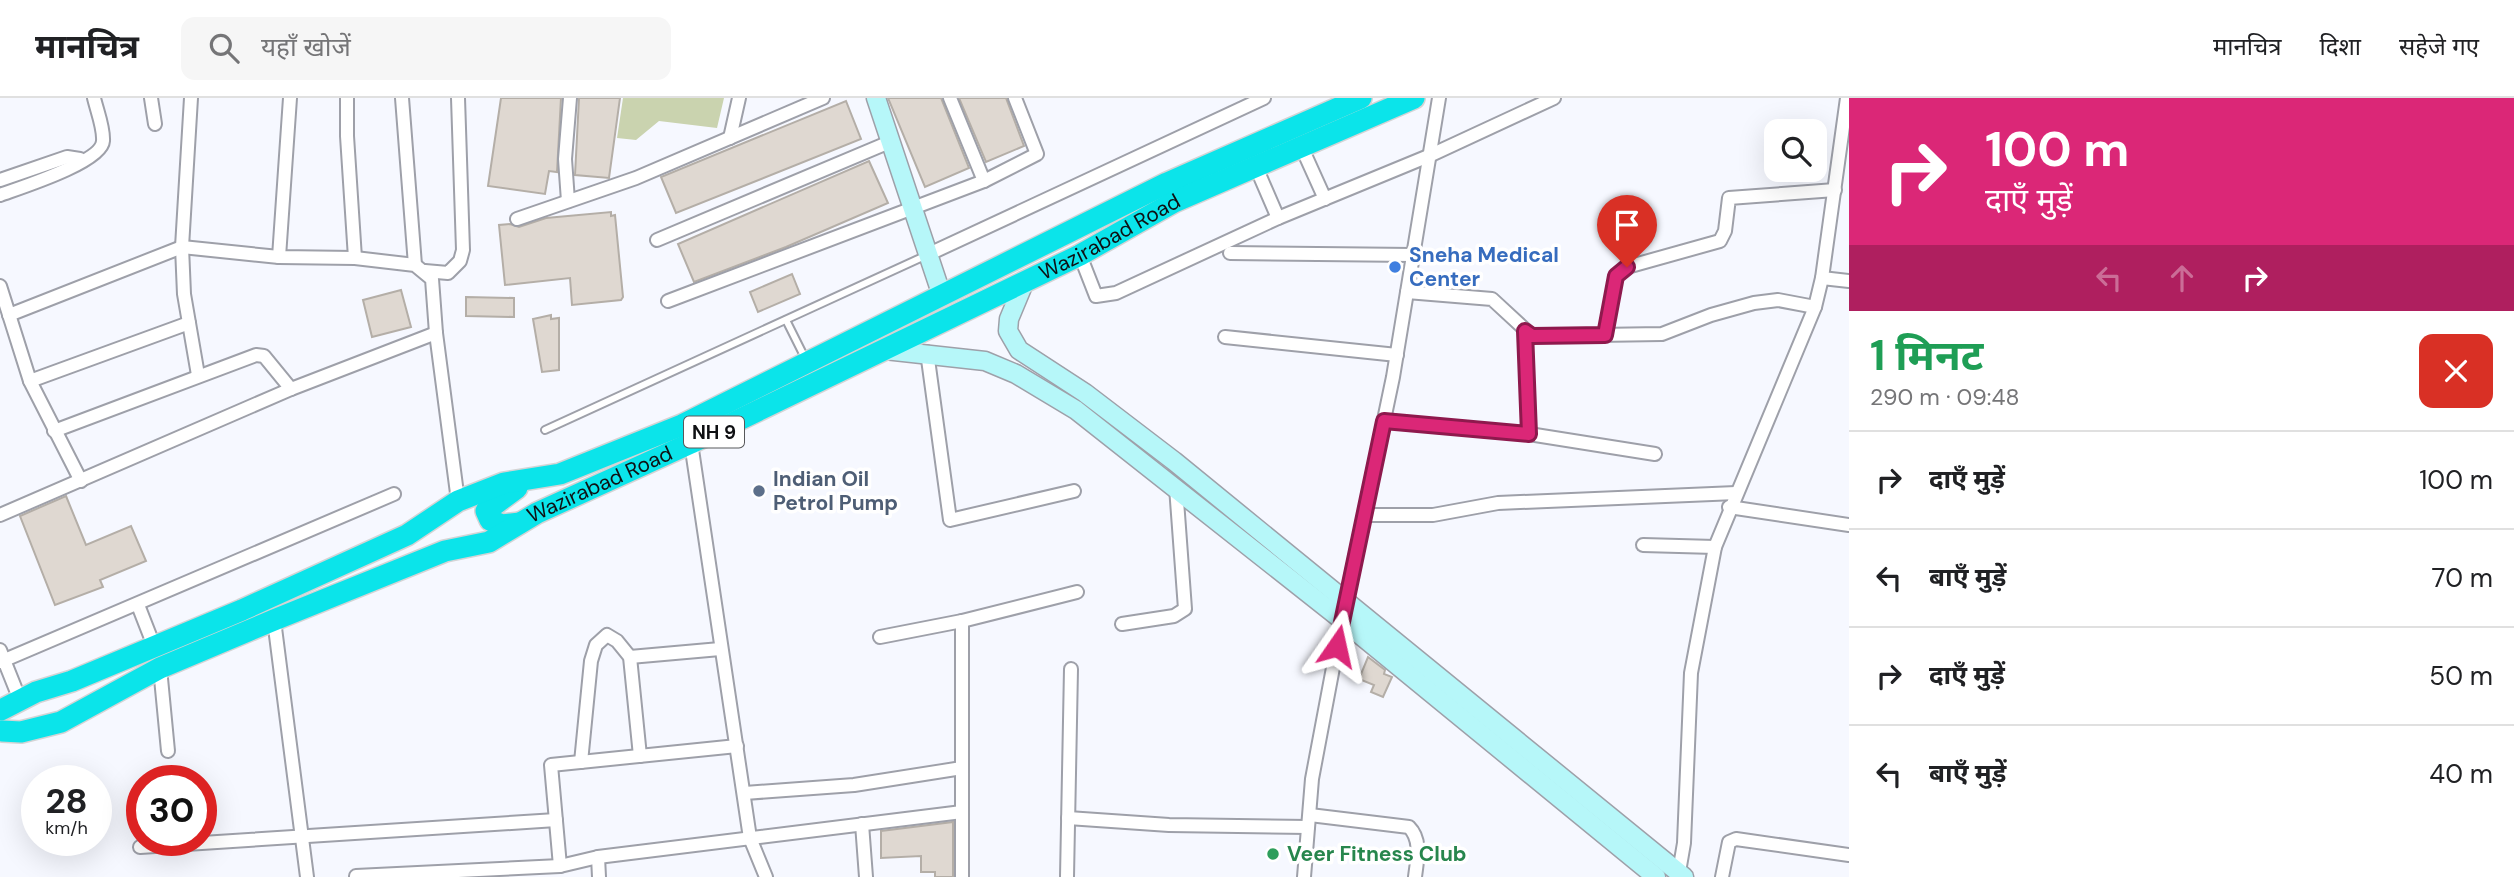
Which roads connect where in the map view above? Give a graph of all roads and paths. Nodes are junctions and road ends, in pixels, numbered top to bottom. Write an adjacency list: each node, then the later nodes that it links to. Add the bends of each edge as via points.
1 (94, 98): 25 (street, via 103,140 97,151)
2 (151, 98): 20 (street)
3 (191, 98): 37 (street)
4 (290, 98): 42 (street)
5 (347, 98): 43 (street)
6 (402, 98): 44 (street)
7 (458, 98): 44 (street, via 463,250 448,273)
8 (570, 98): 32 (street, via 565,159)
9 (739, 98): 21 (street)
10 (823, 98): 21 (street)
11 (876, 98): 22 (main road)
12 (950, 98): 28 (street)
13 (1016, 98): 28 (street, via 1037,154)
14 (1264, 98): 39 (street)
15 (1361, 98): 50 (highway, Wazirabad Road / NH 9, via 1167,183)
16 (1414, 98): 23 (highway, Wazirabad Road / NH 9)
17 (1439, 98): 24 (street)
18 (1554, 98): 24 (street)
19 (1847, 107): 29 (street)
20 (155, 124)
21 (730, 138): 32 (street)
22 (892, 141): 33 (main road); 36 (street)
23 (1302, 148): 26 (highway, Wazirabad Road / NH 9); 31 (street)
24 (1431, 155): 31 (street); 41 (street)
25 (80, 159): 27 (street, via 67,158); 30 (street, via 69,170)
26 (1256, 167): 34 (street); 40 (highway, Wazirabad Road / NH 9, via 1174,202)
27 (0, 180)
28 (984, 181): 33 (street)
29 (1835, 190): 45 (street); 58 (street, via 1728,198 1720,241 1627,267 1616,276)
30 (0, 195)
31 (1325, 199): 34 (street)
32 (568, 201): 35 (street)
33 (914, 208): 39 (main road); 51 (street)
34 (1278, 218): 40 (street, via 1116,293 1096,296)
35 (517, 219)
36 (657, 240)
37 (182, 247): 42 (street); 53 (street); 55 (street)
38 (1230, 253): 41 (street)
39 (929, 254): 50 (main road); 54 (lane)
40 (1080, 255): 47 (highway, Wazirabad Road / NH 9)
41 (1413, 255): 49 (street)
42 (279, 257): 43 (street)
43 (355, 258): 44 (street)
44 (420, 268): 57 (street, via 432,279)
45 (1822, 278): 46 (street); 52 (street)
46 (1849, 281)
47 (1024, 283): 60 (highway, Wazirabad Road / NH 9); 88 (main road, via 1009,319 1009,331 1019,351 1085,393)
48 (0, 286): 53 (street)
49 (1407, 292): 56 (street, via 1492,299); 62 (street)
50 (942, 296): 63 (highway, Wazirabad Road / NH 9)
51 (668, 302)
52 (1815, 307): 58 (street, via 1766,301 1720,312 1673,332); 77 (street)
53 (9, 315): 65 (street)
54 (786, 320): 63 (lane); 68 (lane)
55 (189, 323): 64 (street); 65 (street)
56 (1525, 331): 58 (street, via 1532,336); 70 (street)
57 (436, 333): 66 (street); 79 (street)
58 (1605, 335)
59 (1225, 337): 62 (street)
60 (885, 350): 61 (main road); 71 (highway, Wazirabad Road / NH 9)
61 (927, 352): 75 (main road, via 985,361 1016,374 1076,410); 76 (street, via 950,520)
62 (1397, 355): 67 (street)
63 (808, 363): 74 (highway, Wazirabad Road / NH 9, via 682,425 560,474)
64 (198, 375): 66 (street, via 264,356); 69 (street)
65 (30, 381): 69 (street)
66 (291, 389): 73 (street)
67 (1384, 421): 70 (street); 81 (street)
68 (545, 430)
69 (54, 431): 73 (street)
70 (1529, 434): 72 (street)
71 (691, 443): 83 (highway, Wazirabad Road / NH 9); 96 (street)
72 (1655, 454)
73 (81, 481): 82 (street)
74 (528, 481): 79 (highway, Wazirabad Road / NH 9, via 504,483); 83 (highway, via 486,511 490,520 502,525)
75 (1176, 487): 91 (main road); 93 (street, via 1185,609 1174,616)
76 (1074, 491)
77 (1736, 493): 80 (street); 81 (street, via 1498,503 1433,515)
78 (394, 494): 89 (street)
79 (458, 501): 95 (highway, Wazirabad Road / NH 9, via 407,536)
80 (1730, 507): 84 (street); 86 (street)
81 (1364, 514): 88 (street)
82 (0, 515)
83 (522, 522): 90 (highway, Wazirabad Road / NH 9, via 489,542 445,551)
84 (1849, 525)
85 (1643, 545): 86 (street)
86 (1715, 547): 120 (street, via 1691,673)
87 (1077, 592): 92 (street)
88 (1346, 600): 91 (street); 102 (main road)
89 (138, 605): 95 (street); 97 (street)
90 (274, 620): 99 (highway, Wazirabad Road / NH 9); 114 (street)
91 (1342, 620): 102 (main road); 112 (street, via 1312,779)
92 (962, 621): 94 (street); 107 (street)
93 (1122, 624)
94 (880, 637)
95 (154, 646): 101 (highway, Wazirabad Road / NH 9)
96 (720, 649): 98 (street); 103 (street)
97 (2, 657): 101 (street)
98 (630, 657): 105 (street); 106 (street, via 607,635 596,645)
99 (160, 668): 101 (highway, Wazirabad Road / NH 9, via 61,722 21,732); 104 (street)
100 (1071, 669): 110 (street)
101 (5, 717)
102 (1497, 736): 120 (main road); 130 (main road)
103 (737, 746): 105 (street); 108 (street)
104 (168, 751)
105 (640, 756): 106 (street)
106 (581, 762): 111 (street, via 551,765)
107 (962, 768): 108 (street, via 854,785); 109 (street)
108 (745, 793): 115 (street)
109 (962, 813): 113 (street); 126 (street)
110 (1068, 818): 112 (street, via 1169,825); 127 (street)
111 (555, 820): 114 (street); 119 (street)
112 (1309, 821): 128 (street); 129 (street, via 1409,827 1418,843)
113 (862, 824): 115 (street); 125 (street)
114 (302, 837): 116 (street); 122 (street)
115 (751, 838): 118 (street); 124 (street)
116 (217, 842)
117 (1849, 855): 131 (street, via 1736,839 1729,842)
118 (598, 857): 119 (street); 123 (street)
119 (560, 866): 121 (street)
120 (1680, 875)
121 (356, 876)
122 (307, 877)
123 (599, 877)
124 (766, 877)
125 (866, 877)
126 (962, 877)
127 (1067, 877)
128 (1304, 877)
129 (1415, 877)
130 (1656, 877)
131 (1722, 877)

